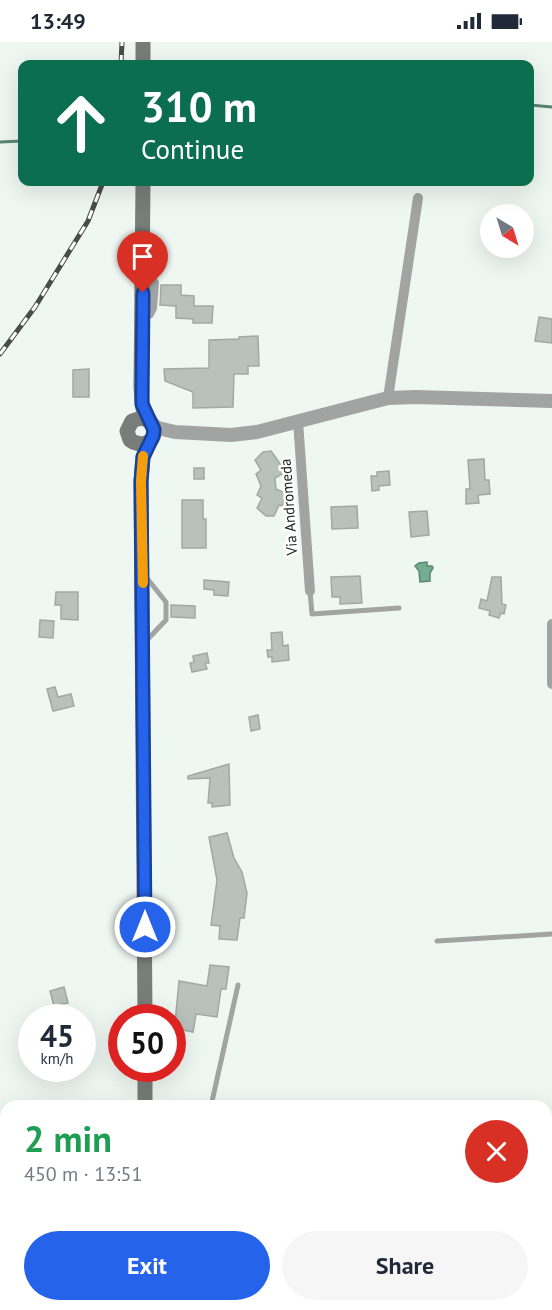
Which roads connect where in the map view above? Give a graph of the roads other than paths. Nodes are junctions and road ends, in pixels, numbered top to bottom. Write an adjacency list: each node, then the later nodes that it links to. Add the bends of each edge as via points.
1 (142, 42): 2 (main road)
2 (143, 60)
3 (143, 186): 6 (main road)
4 (418, 198): 8 (street)
5 (154, 283): 6 (street, via 152,308)
6 (143, 315): 7 (main road)
7 (141, 387): 10 (main road); 12 (main road)
8 (387, 398): 9 (street); 11 (street)
9 (552, 401)
10 (132, 421): 12 (main road, via 141,418); 13 (main road, via 127,431)
11 (298, 421): 12 (street, via 231,435); 16 (street, Via Andromeda)
12 (151, 431): 13 (main road, via 142,445); 14 (main road)
13 (130, 440): 14 (main road)
14 (141, 481): 15 (main road)
15 (143, 573): 19 (main road); 19 (lane, via 166,602 166,620)
16 (310, 591): 17 (lane, via 312,614)
17 (399, 608)
18 (552, 624): 20 (street)
19 (144, 643): 24 (main road)
20 (552, 684)
21 (552, 934): 22 (lane)
22 (436, 941)
23 (238, 985): 27 (lane)
24 (145, 1004)
25 (145, 1082): 26 (main road)
26 (145, 1100)
27 (212, 1100)

